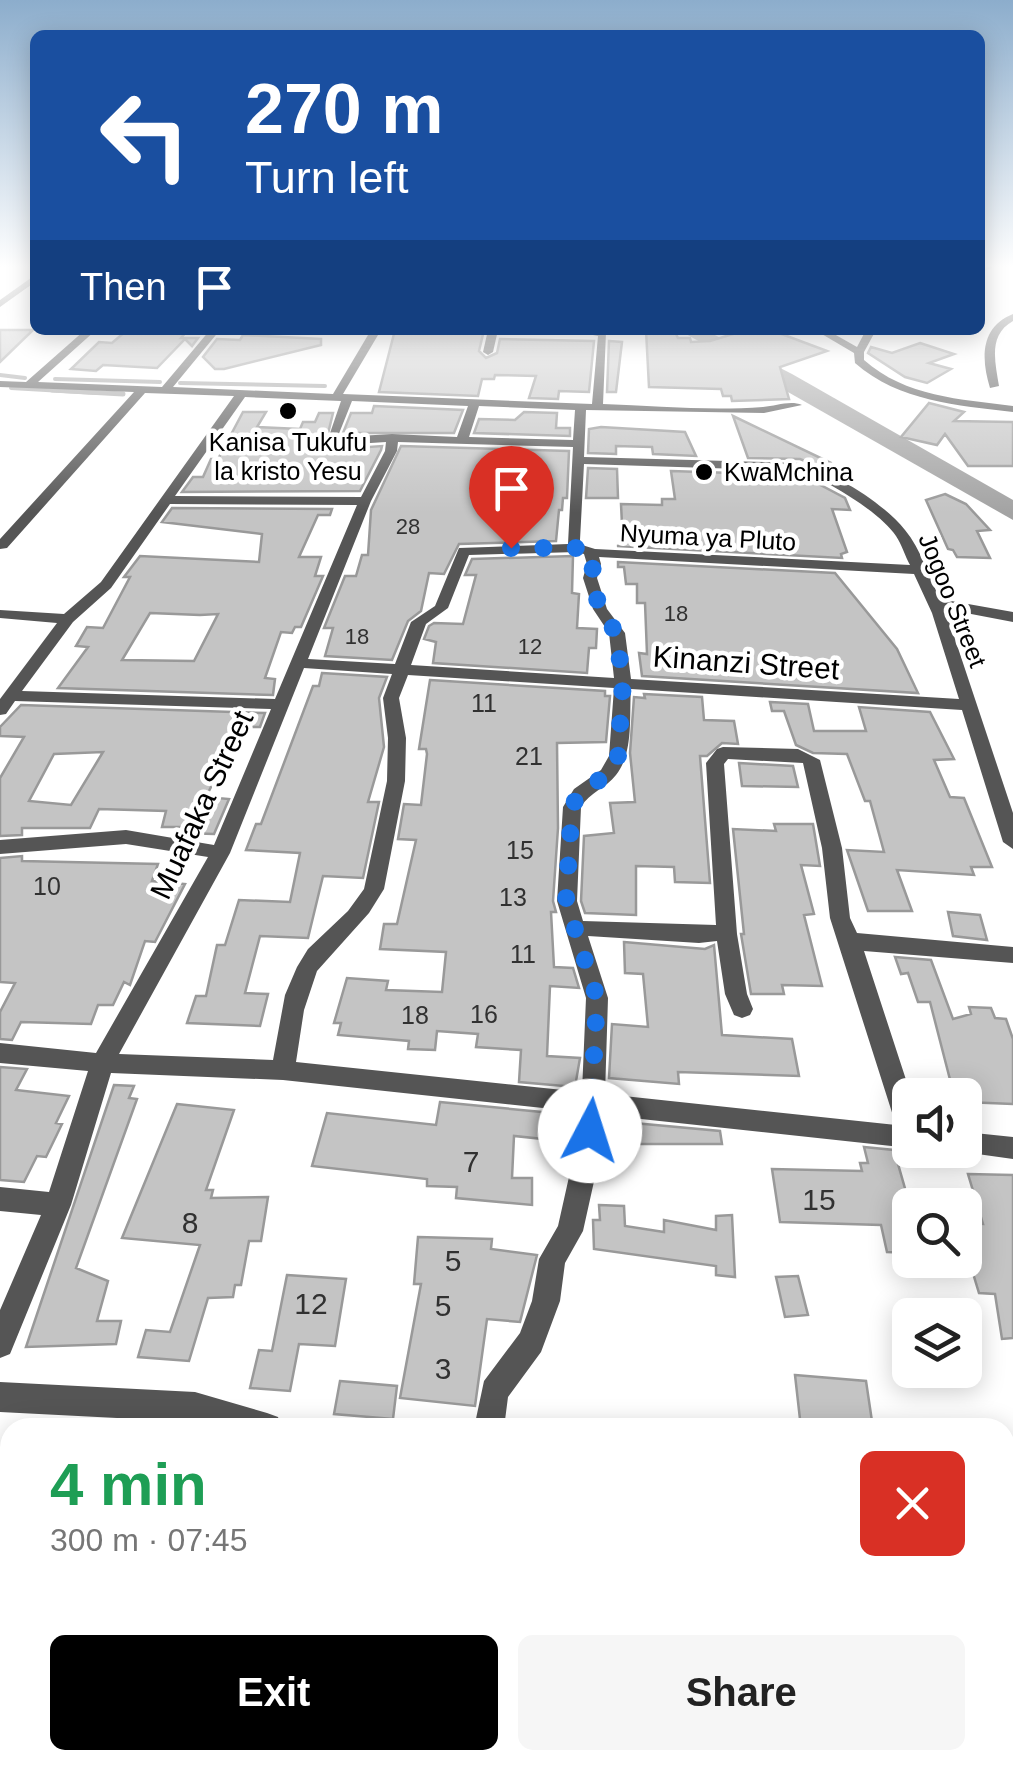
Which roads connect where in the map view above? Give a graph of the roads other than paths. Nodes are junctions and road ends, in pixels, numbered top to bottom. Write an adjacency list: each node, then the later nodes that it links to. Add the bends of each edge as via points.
1 (71, 348): 11 (street)
2 (200, 348): 15 (street)
3 (368, 348): 17 (street)
4 (489, 348): 9 (street)
5 (602, 348): 21 (street)
6 (852, 348): 10 (street)
7 (862, 348): 10 (street)
8 (989, 348): 13 (street)
9 (488, 352)
10 (860, 352): 22 (street, via 868,371 902,388)
11 (29, 385): 12 (street); 14 (street)
12 (2, 386)
13 (994, 386)
14 (143, 389): 15 (street); 28 (street)
15 (165, 390): 16 (street)
16 (242, 392): 17 (street); 26 (street)
17 (346, 398): 18 (street); 23 (street, via 332,437)
18 (475, 402): 20 (street); 24 (street)
19 (796, 405): 21 (street, via 742,411)
20 (580, 406): 21 (street); 25 (street, Nyuma ya Pluto)
21 (596, 406)
22 (1013, 408)
23 (392, 438): 24 (street, Jogoo Street); 27 (street, Muafaka Street)
24 (462, 440): 25 (street, Jogoo Street)
25 (578, 452): 29 (street, Nyuma ya Pluto, via 573,540); 30 (street, Jogoo Street, via 816,472 894,522)
26 (168, 500): 27 (street); 34 (street, via 106,585)
27 (365, 500): 35 (street, Muafaka Street)
28 (2, 545)
29 (583, 550): 30 (street, Nyuma ya Pluto); 36 (street, via 464,551 441,608 419,622); 37 (street, via 594,564 590,578 600,608 616,633)
30 (920, 570): 31 (street, Jogoo Street)
31 (935, 604): 33 (street); 40 (street, Jogoo Street)
32 (0, 614): 34 (street)
33 (1013, 616)
34 (68, 619): 38 (street)
35 (296, 663): 36 (street, Kinanzi Street); 39 (street, Muafaka Street)
36 (400, 668): 37 (street, Kinanzi Street); 51 (street, via 390,711 396,781 374,890 303,975)
37 (623, 682): 40 (street, Kinanzi Street); 44 (street, via 618,756 572,806 566,901)
38 (5, 703): 39 (street)
39 (281, 704): 43 (street, Muafaka Street)
40 (969, 705): 41 (street, Jogoo Street)
41 (1013, 842)
42 (0, 847): 43 (street, via 144,837)
43 (220, 853): 50 (street, Muafaka Street)
44 (577, 928): 45 (street); 53 (street, via 597,998)
45 (728, 932): 46 (street, via 716,758 798,755 814,764); 48 (street, via 734,994)
46 (849, 938): 47 (street); 52 (street)
47 (1013, 954)
48 (742, 1009)
49 (0, 1053): 50 (street)
50 (102, 1063): 51 (street); 58 (street, Muafaka Street)
51 (283, 1070): 53 (street)
52 (893, 1078)
53 (593, 1103): 54 (street); 62 (street, via 570,1231 552,1259 530,1342 494,1391)
54 (892, 1132)
55 (982, 1145): 56 (street)
56 (1013, 1148)
57 (0, 1199): 58 (street)
58 (58, 1205): 59 (street, Muafaka Street)
59 (0, 1344)
60 (0, 1397): 61 (street, via 195,1406)
61 (234, 1418)
62 (490, 1418)

